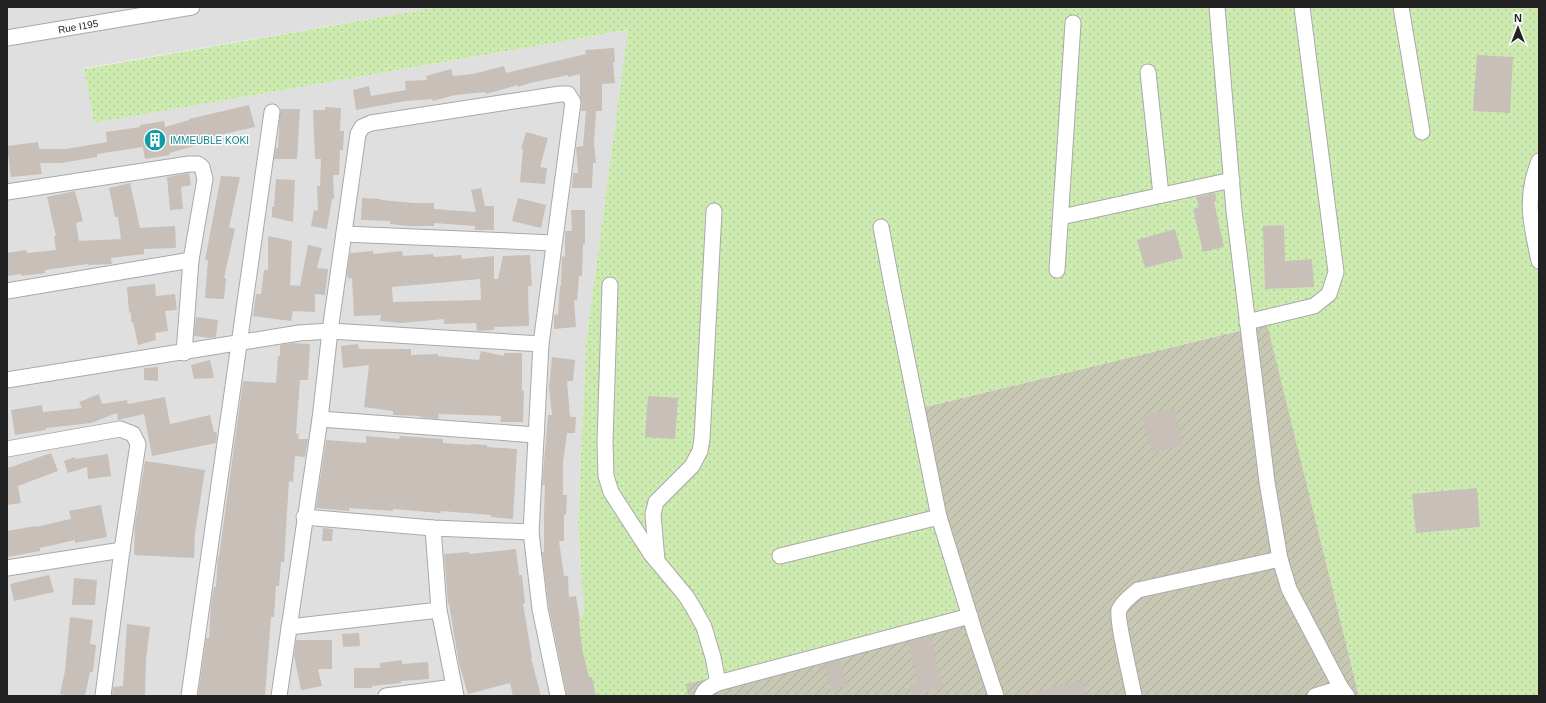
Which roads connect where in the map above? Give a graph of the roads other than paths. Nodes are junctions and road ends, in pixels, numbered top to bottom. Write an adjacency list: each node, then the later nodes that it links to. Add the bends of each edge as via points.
1 (192, 7): 5 (street, Rue I195)
2 (1217, 7): 12 (street)
3 (1302, 7): 25 (street, via 1336,272 1329,294 1314,306)
4 (1401, 7): 10 (street)
5 (150, 11): 7 (street, Rue I195)
6 (1073, 23): 16 (street)
7 (7, 38)
8 (1148, 72): 14 (street)
9 (272, 112): 27 (street)
10 (1422, 132)
11 (1539, 161): 21 (street, via 1530,192 1530,220)
12 (1232, 180): 14 (street); 25 (street)
13 (7, 192): 20 (street, via 198,164 202,167 205,179)
14 (1161, 195): 16 (street)
15 (714, 211): 41 (street, via 702,439 700,451 692,466 656,502 654,514)
16 (1061, 217): 22 (street)
17 (881, 227): 35 (street)
18 (344, 234): 19 (street); 19 (street, via 358,134 362,127 371,123 568,94 573,102); 26 (street)
19 (554, 243): 28 (street)
20 (191, 260): 24 (street); 29 (street)
21 (1539, 261)
22 (1057, 270)
23 (610, 285): 41 (street, via 606,476 611,492)
24 (7, 291)
25 (1247, 322): 40 (street, via 1266,482)
26 (330, 331): 27 (street, via 299,333); 28 (street); 31 (street)
27 (240, 343): 29 (street); 50 (street)
28 (541, 344): 32 (street)
29 (184, 353): 30 (street)
30 (7, 380)
31 (320, 419): 32 (street); 34 (street)
32 (536, 436): 37 (street)
33 (7, 450): 38 (street, via 120,429 133,434 138,444)
34 (304, 517): 36 (street); 45 (street)
35 (939, 517): 39 (street); 44 (street)
36 (432, 528): 37 (street); 43 (street)
37 (531, 532): 53 (street, via 540,609)
38 (122, 550): 42 (street); 49 (street)
39 (780, 556)
40 (1280, 559): 48 (street, via 1289,589); 56 (street, via 1138,590 1126,600 1119,612 1120,626)
41 (657, 561): 46 (street, via 686,596 704,627)
42 (7, 568)
43 (439, 610): 45 (street); 47 (street)
44 (970, 616): 46 (street); 55 (street)
45 (289, 627): 51 (street)
46 (718, 683): 54 (street, via 710,686)
47 (455, 691): 52 (street)
48 (1344, 692): 57 (street)
49 (103, 696)
50 (189, 696)
51 (279, 696)
52 (386, 696)
53 (558, 696)
54 (702, 696)
55 (996, 696)
56 (1134, 696)
57 (1316, 696)

